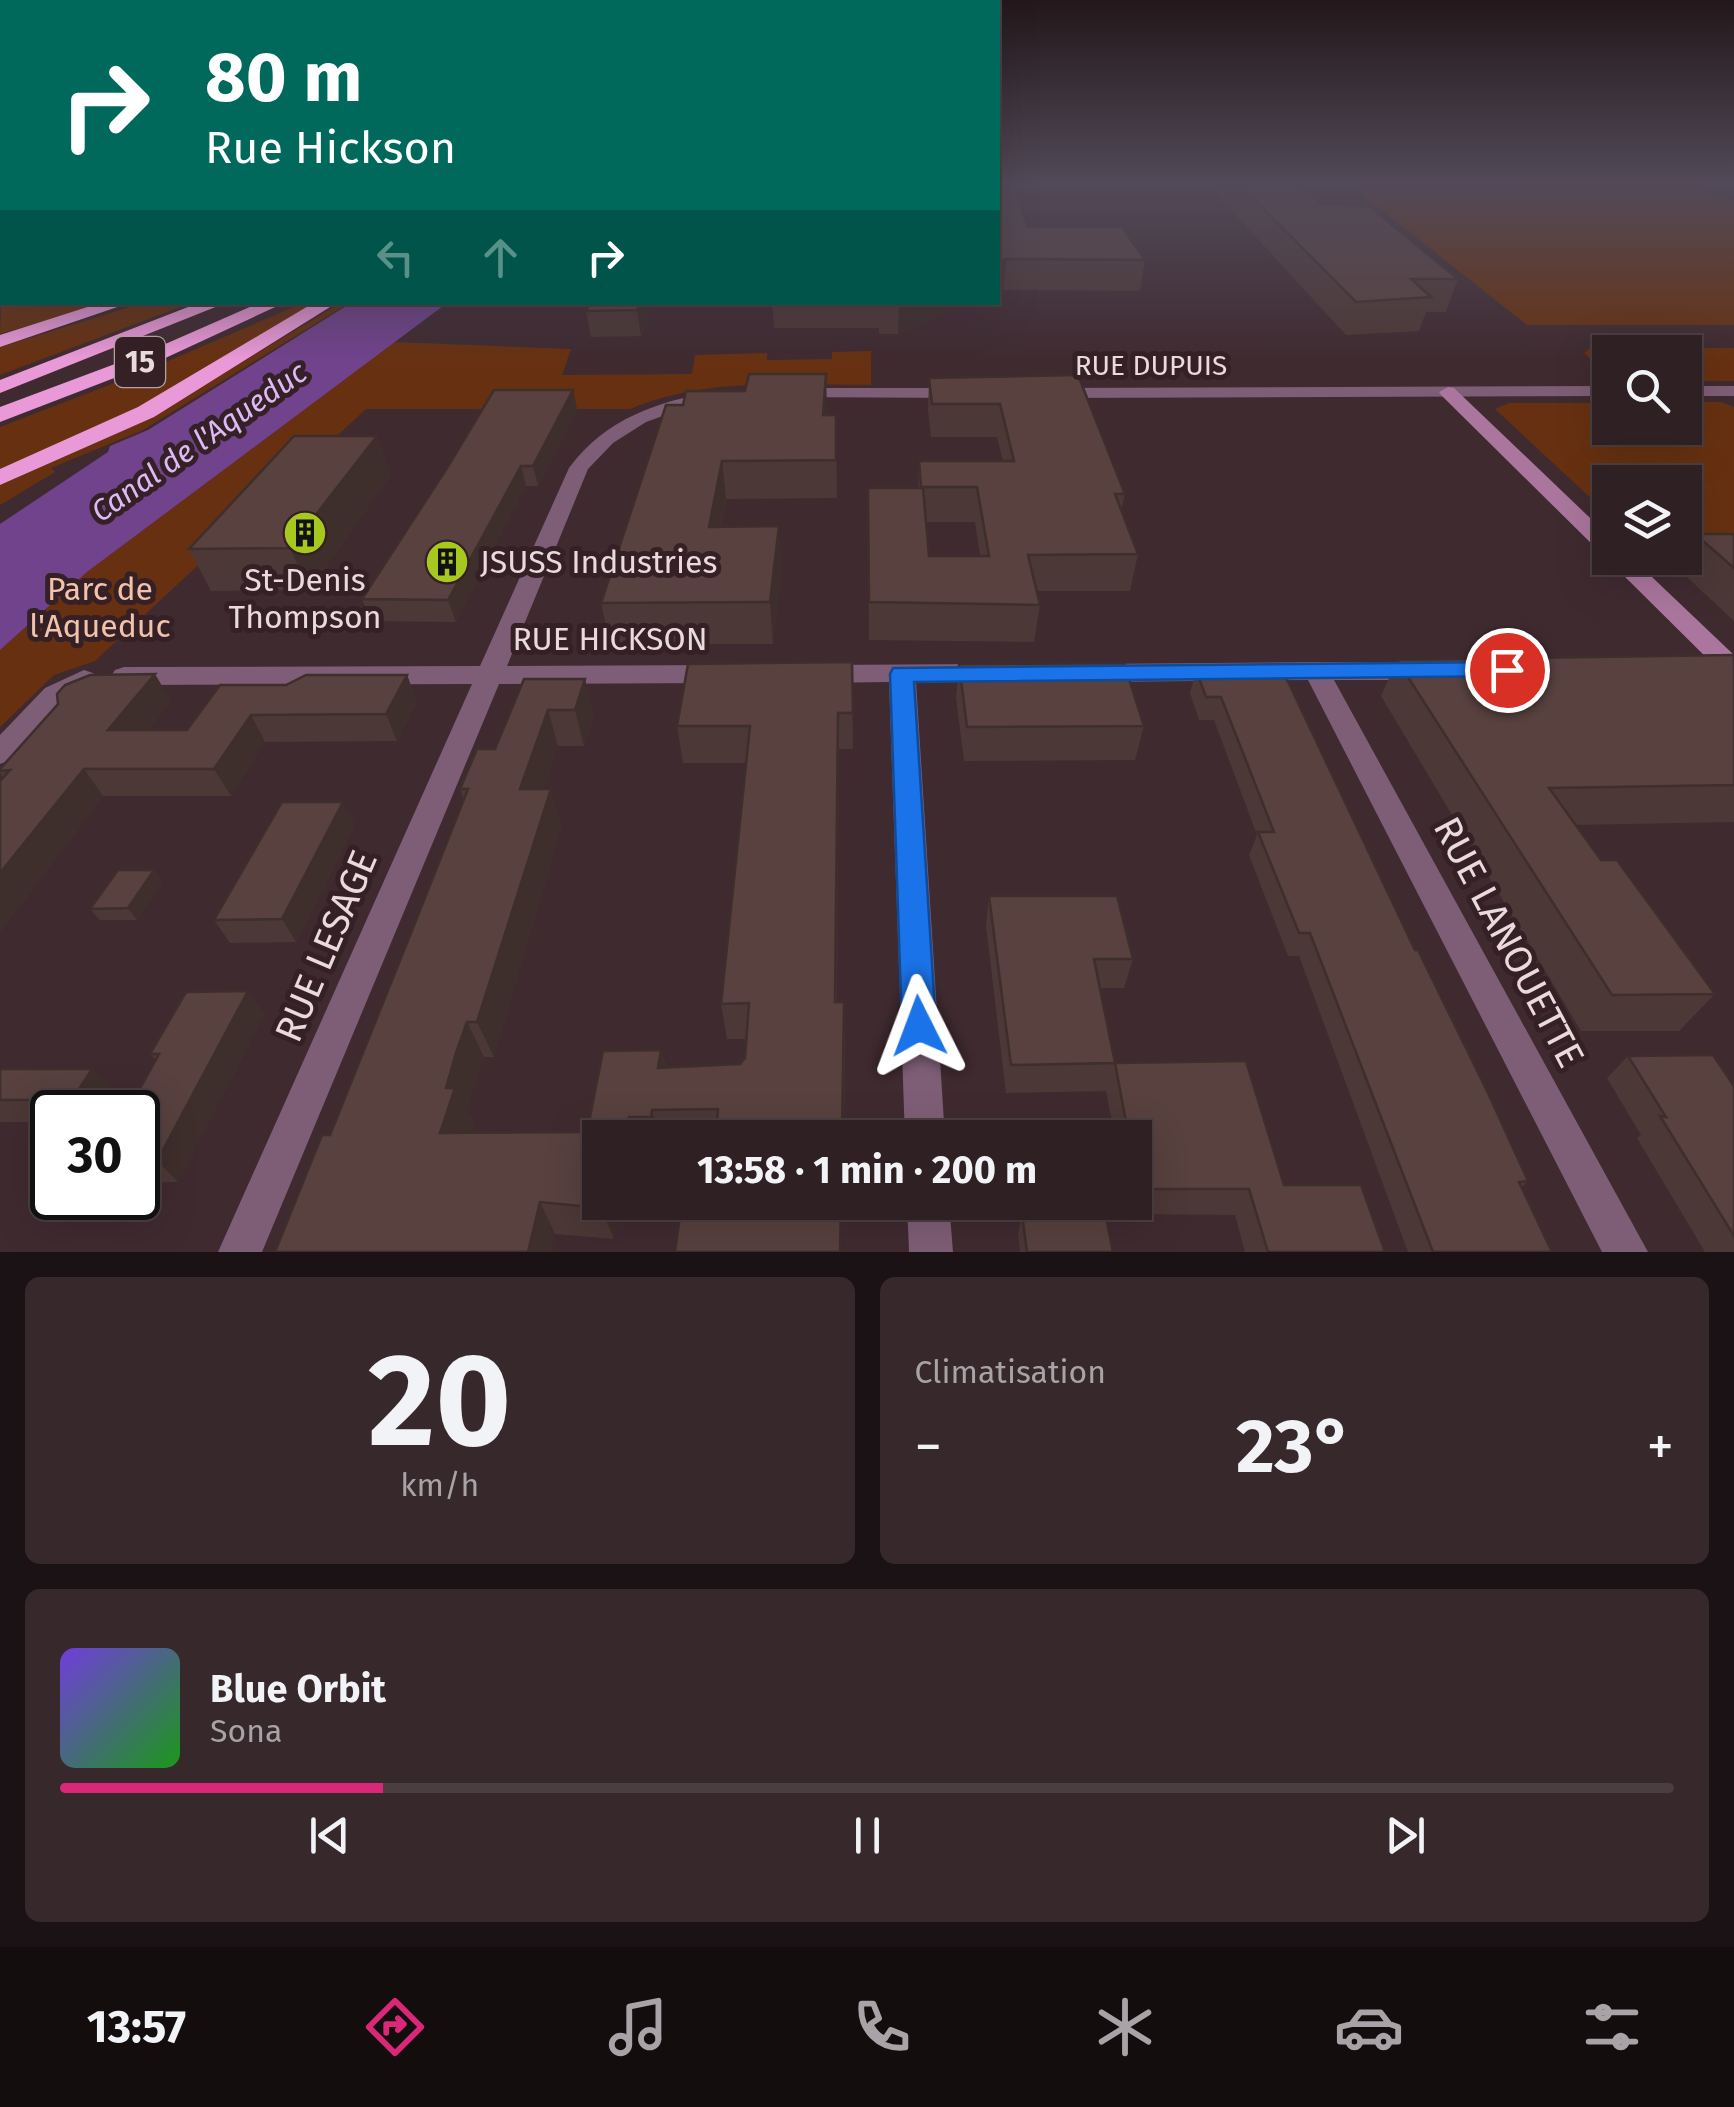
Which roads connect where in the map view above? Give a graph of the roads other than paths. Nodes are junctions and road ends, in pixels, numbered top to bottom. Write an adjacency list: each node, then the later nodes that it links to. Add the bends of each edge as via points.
1 (114, 305): 5 (highway)
2 (211, 305): 6 (highway, 15)
3 (270, 305): 13 (highway, 15)
4 (324, 305): 14 (highway, via 146,412)
5 (0, 341)
6 (0, 387)
7 (1592, 391): 10 (street, RUE DUPUIS)
8 (1702, 391): 9 (street)
9 (1734, 391)
10 (1448, 392): 11 (street, RUE DUPUIS); 15 (street)
11 (1037, 393)
12 (978, 394): 23 (street, via 754,393 652,412 593,448 572,482)
13 (0, 415)
14 (0, 478)
15 (1592, 532)
16 (1636, 575): 18 (street)
17 (1697, 669): 18 (street)
18 (1734, 669)
19 (1450, 670): 20 (street)
20 (1316, 672): 22 (street); 32 (street, RUE LANOUETTE)
21 (1018, 673): 26 (street)
22 (1076, 673)
23 (490, 674): 24 (street, RUE HICKSON); 27 (street, RUE HICKSON, via 85,678 56,695); 30 (street, RUE LESAGE)
24 (746, 674)
25 (784, 674): 26 (street)
26 (902, 674): 28 (street)
27 (0, 754)
28 (924, 1120)
29 (929, 1220): 31 (street)
30 (240, 1252)
31 (931, 1252)
32 (1626, 1252)

